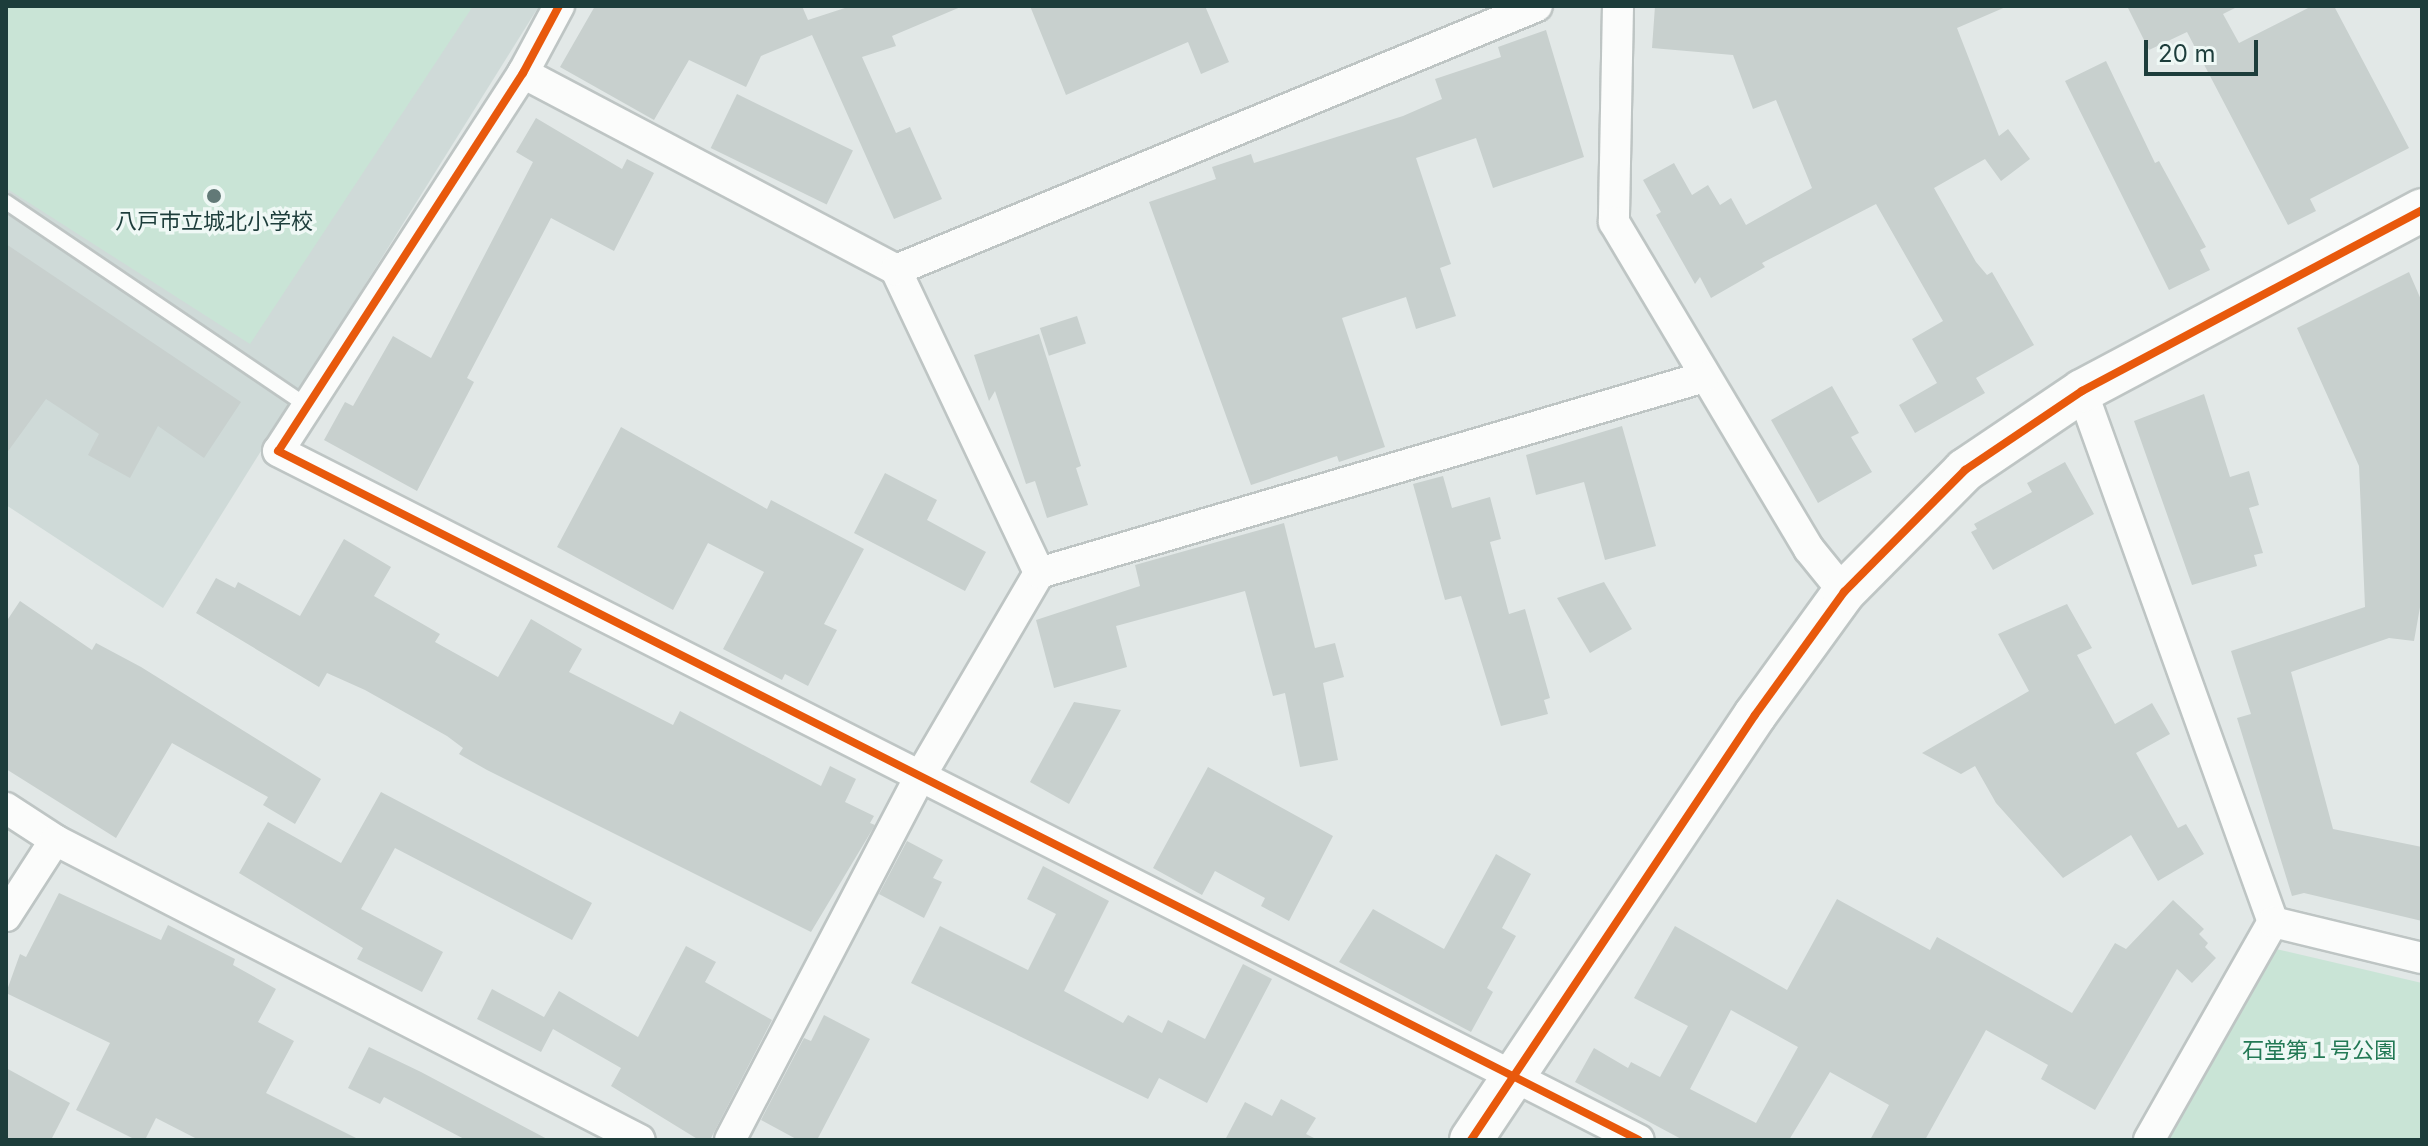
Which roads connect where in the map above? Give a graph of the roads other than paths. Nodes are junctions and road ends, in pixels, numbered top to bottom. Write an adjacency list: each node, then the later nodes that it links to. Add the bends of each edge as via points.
1 (559, 6): 4 (street)
2 (1537, 6): 7 (street)
3 (1618, 6): 8 (street, via 1614,222)
4 (523, 73): 7 (street); 10 (street)
5 (6, 202): 10 (lane)
6 (2422, 210): 9 (street)
7 (896, 270): 11 (street)
8 (1704, 377): 11 (street); 12 (street, via 1809,549)
9 (2082, 391): 12 (street, via 1965,470); 17 (street)
10 (307, 406): 13 (street, via 278,451)
11 (1039, 573): 13 (street)
12 (1844, 592): 19 (street, via 1755,715)
13 (921, 775): 19 (street); 21 (street)
14 (6, 808): 15 (street)
15 (55, 840): 16 (street); 20 (street)
16 (6, 916)
17 (2273, 922): 18 (street); 24 (street)
18 (2422, 958)
19 (1514, 1078): 22 (street); 23 (street)
20 (640, 1140)
21 (730, 1140)
22 (1471, 1140)
23 (1639, 1140)
24 (2149, 1140)

